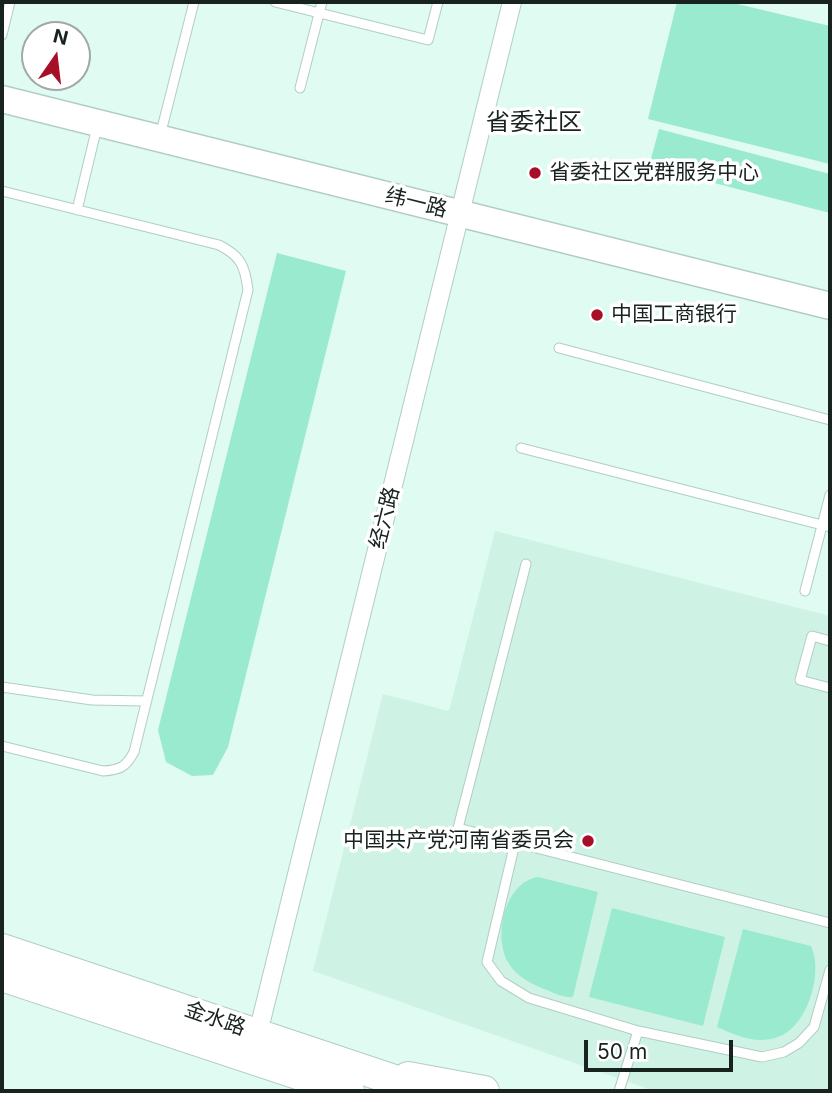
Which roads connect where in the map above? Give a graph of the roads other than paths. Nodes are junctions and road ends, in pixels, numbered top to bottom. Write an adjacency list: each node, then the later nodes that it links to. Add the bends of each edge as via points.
1 (10, 2): 8 (lane)
2 (194, 2): 12 (lane)
3 (275, 2): 7 (lane)
4 (322, 2): 7 (lane)
5 (438, 2): 7 (lane, via 428,40)
6 (512, 2): 15 (street, 经六路)
7 (319, 13): 9 (lane)
8 (2, 35)
9 (300, 89)
10 (2, 99): 11 (street, 纬一路)
11 (98, 123): 12 (street, 纬一路); 14 (lane)
12 (160, 139): 15 (street, 纬一路)
13 (2, 191): 14 (lane)
14 (77, 210): 27 (lane, via 219,245 236,253 245,266 248,290)
15 (460, 214): 16 (street, 纬一路); 35 (street, 经六路)
16 (830, 306)
17 (559, 348): 18 (lane)
18 (830, 420)
19 (521, 448): 21 (lane)
20 (830, 495): 21 (lane)
21 (826, 526): 23 (lane)
22 (526, 564): 29 (lane, via 458,828)
23 (805, 591)
24 (830, 641): 26 (lane, via 812,636 800,680)
25 (2, 687): 27 (lane, via 92,700)
26 (830, 688)
27 (146, 701): 28 (lane, via 134,752 120,770 103,771)
28 (2, 746)
29 (515, 843): 30 (lane); 34 (lane, via 486,962 501,981 529,998)
30 (830, 923)
31 (2, 949): 35 (main road, 金水路)
32 (830, 970): 34 (lane, via 814,1027 784,1052 762,1058)
33 (2, 976): 36 (main road, 金水路)
34 (638, 1031): 39 (lane)
35 (258, 1034): 36 (main road, 金水路)
36 (353, 1079): 37 (main road, 金水路); 38 (main road)
37 (427, 1091)
38 (484, 1091)
39 (619, 1091)

